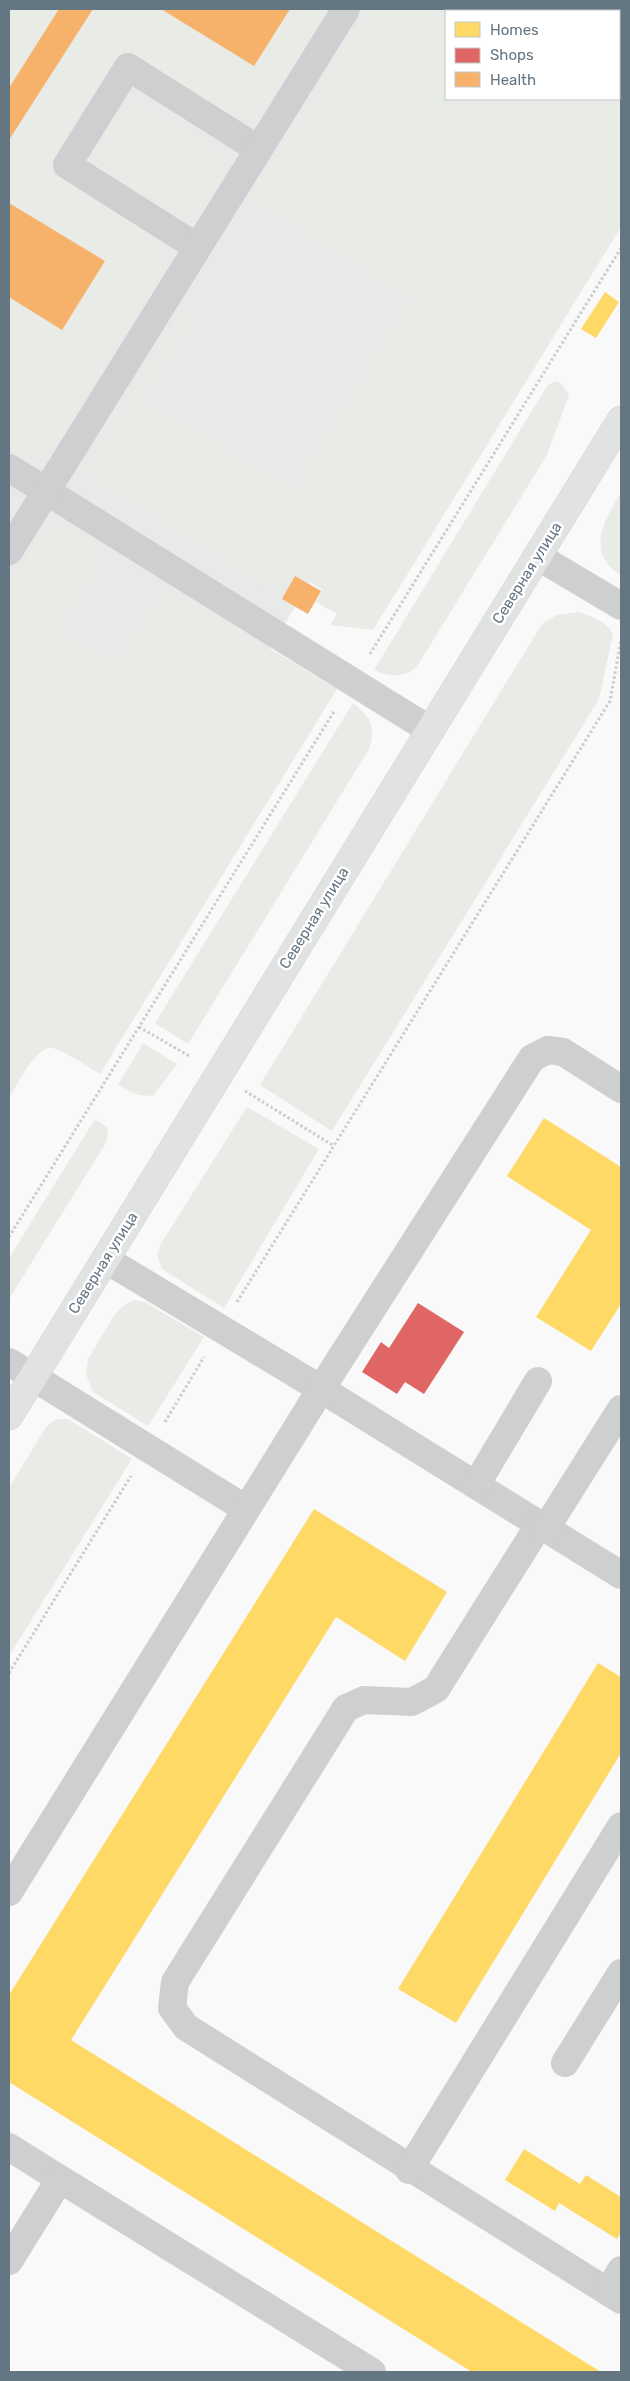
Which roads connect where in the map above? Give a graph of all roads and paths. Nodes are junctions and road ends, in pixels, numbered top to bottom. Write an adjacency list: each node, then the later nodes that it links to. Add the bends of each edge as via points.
1 (346, 9): 2 (street)
2 (258, 149): 3 (street); 3 (street, via 128,67 67,165)
3 (197, 247): 7 (street)
4 (621, 248): 12 (path)
5 (621, 420): 9 (main road, Северная улица)
6 (9, 468): 7 (street)
7 (47, 491): 8 (street); 12 (street)
8 (9, 552)
9 (537, 556): 10 (street); 13 (main road, Северная улица)
10 (621, 606)
11 (621, 640): 17 (path, via 610,701)
12 (353, 681): 13 (street); 15 (path)
13 (430, 730): 16 (main road, Северная улица)
14 (621, 1089): 21 (street, via 563,1052 548,1050 532,1058)
15 (9, 1237)
16 (105, 1259): 17 (street); 19 (main road, Северная улица)
17 (220, 1330): 21 (street); 24 (path)
18 (9, 1362): 19 (street)
19 (33, 1376): 23 (main road, Северная улица); 24 (street)
20 (538, 1381): 25 (street)
21 (321, 1389): 25 (street); 26 (street)
22 (621, 1409): 27 (street)
23 (9, 1416)
24 (149, 1448): 26 (street); 29 (path)
25 (476, 1485): 27 (street)
26 (246, 1509): 31 (street)
27 (543, 1526): 28 (street); 35 (street, via 436,1689 412,1702 364,1700 346,1708 175,1982 172,2008 186,2027)
28 (621, 1576)
29 (9, 1673)
30 (621, 1826): 35 (street)
31 (9, 1892)
32 (621, 1973): 33 (street)
33 (565, 2063)
34 (9, 2147): 36 (street)
35 (410, 2170): 38 (street)
36 (60, 2178): 37 (street); 39 (street)
37 (9, 2262)
38 (617, 2287)
39 (372, 2372)

